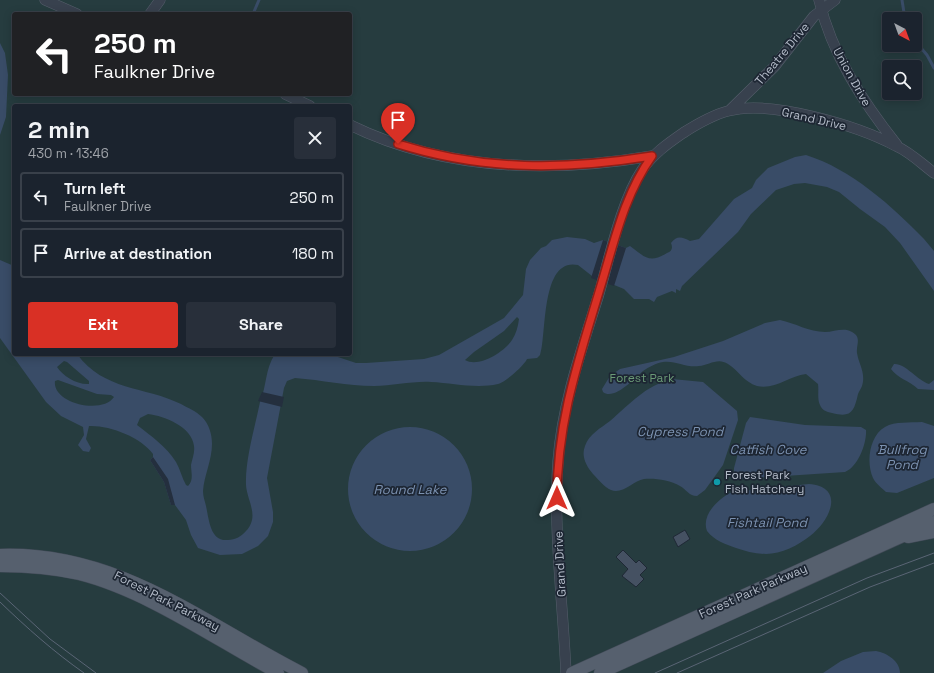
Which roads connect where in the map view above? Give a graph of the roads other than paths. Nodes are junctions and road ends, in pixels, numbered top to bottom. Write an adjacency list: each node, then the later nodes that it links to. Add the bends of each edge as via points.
1 (45, 0): 5 (street)
2 (160, 0): 6 (street)
3 (835, 0): 4 (street, Theatre Drive)
4 (820, 5): 9 (street, Theatre Drive, via 774,67); 11 (street, Union Drive, via 839,56 858,93)
5 (72, 12)
6 (151, 12)
7 (288, 96): 8 (street)
8 (306, 104)
9 (730, 110): 11 (street, Grand Drive, via 769,110 801,114 854,129); 12 (street, Grand Drive, via 687,131)
10 (352, 126): 12 (street, via 419,151 495,164 571,166)
11 (898, 147): 13 (street, Grand Drive)
12 (652, 156): 20 (street, Grand Drive, via 633,186 614,244 572,383 559,446 557,498)
13 (934, 173)
14 (934, 509): 20 (main road, Forest Park Parkway)
15 (934, 522): 17 (main road, Forest Park Parkway)
16 (934, 532): 17 (main road)
17 (895, 539): 23 (main road, Forest Park Parkway)
18 (0, 555): 22 (main road, Forest Park Parkway, via 64,559 114,574 176,604)
19 (0, 566): 21 (main road, Forest Park Parkway, via 61,570 110,584 156,606)
20 (568, 672)
21 (278, 673)
22 (302, 673)
23 (600, 673)

